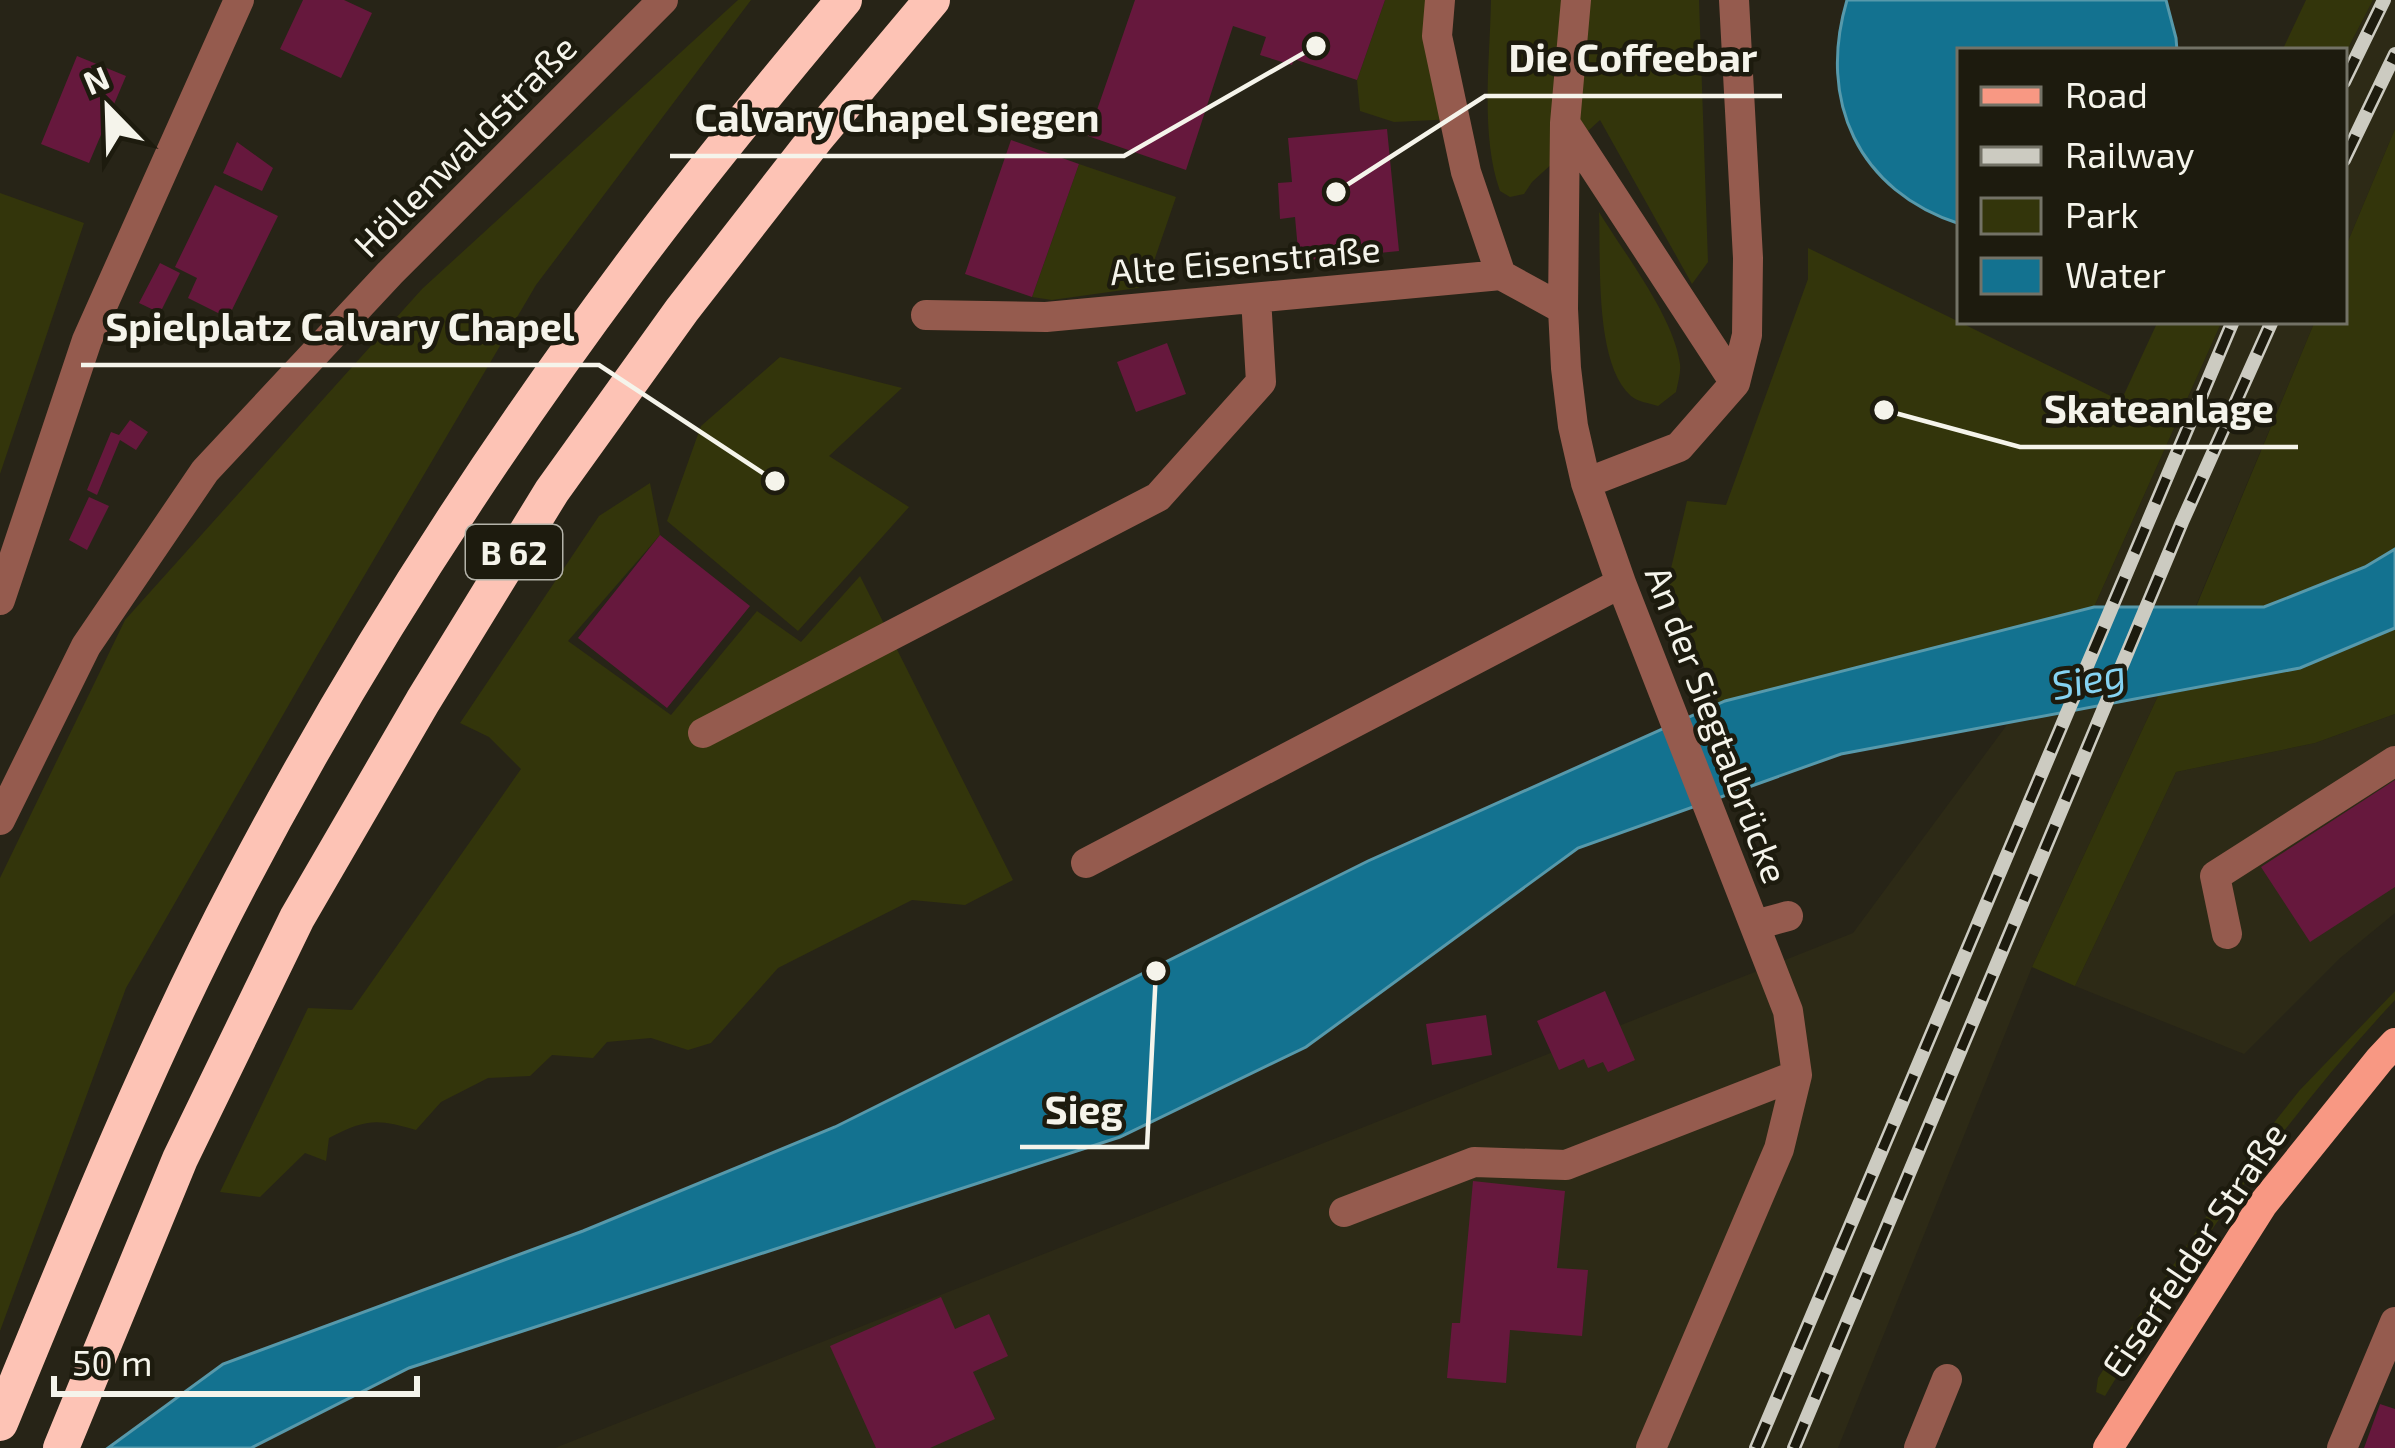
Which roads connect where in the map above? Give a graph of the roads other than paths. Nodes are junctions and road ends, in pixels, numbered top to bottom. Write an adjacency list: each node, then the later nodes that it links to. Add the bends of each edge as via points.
1 (239, 0): 16 (street, via 87,340)
2 (663, 0): 19 (street, Höllenwaldstraße, via 205,471 86,646)
3 (844, 0): 29 (highway, B 62, via 629,269 493,460 365,662 240,884 119,1133)
4 (932, 0): 30 (highway, B 62, via 682,310 552,491 423,701 297,918 180,1159)
5 (1440, 0): 9 (street, via 1438,36 1466,172)
6 (1576, 0): 8 (street, An der Siegtalbrücke)
7 (1734, 0): 13 (street, via 1748,258 1748,334)
8 (1565, 123): 11 (street, An der Siegtalbrücke); 13 (street)
9 (1502, 275): 10 (street, Alte Eisenstraße); 11 (street)
10 (1256, 298): 12 (street, Alte Eisenstraße, via 1046,317); 17 (street, via 1261,382 1157,496)
11 (1563, 309): 14 (street, An der Siegtalbrücke)
12 (926, 315)
13 (1735, 383): 14 (street, via 1679,447)
14 (1586, 483): 15 (street, An der Siegtalbrücke)
15 (1621, 583): 20 (street); 22 (street, An der Siegtalbrücke)
16 (0, 600)
17 (703, 733)
18 (2395, 761): 23 (street, via 2216,876)
19 (0, 820)
20 (1086, 863)
21 (1788, 916): 22 (street)
22 (1755, 925): 25 (street, An der Siegtalbrücke, via 1788,1011)
23 (2227, 934)
24 (2395, 1043): 33 (main road, Eiserfelder Straße, via 2263,1204)
25 (1797, 1075): 26 (street, via 1566,1165 1474,1162); 31 (street, An der Siegtalbrücke, via 1779,1149)
26 (1344, 1212)
27 (2395, 1322): 34 (street)
28 (1947, 1379): 32 (street)
29 (0, 1423)
30 (61, 1448)
31 (1651, 1448)
32 (1919, 1448)
33 (2108, 1448)
34 (2342, 1448)

